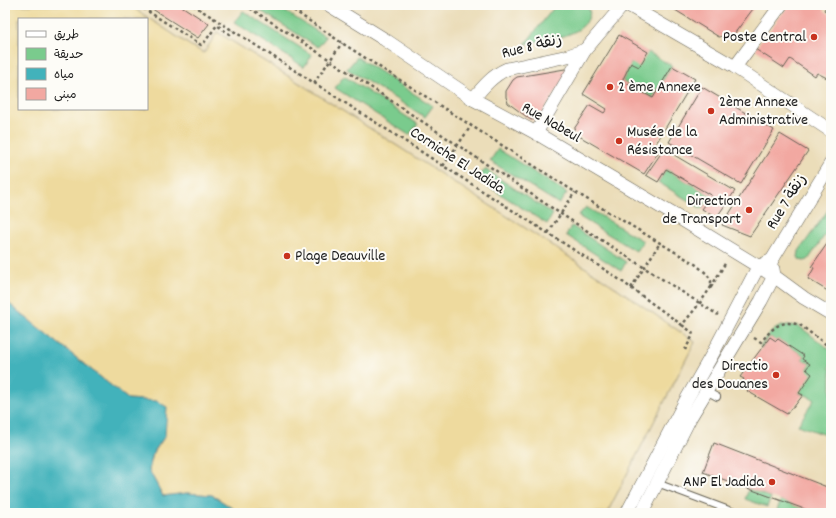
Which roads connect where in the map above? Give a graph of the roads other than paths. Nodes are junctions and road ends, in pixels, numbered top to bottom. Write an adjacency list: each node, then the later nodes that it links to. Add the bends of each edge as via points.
1 (329, 5): 7 (street, Rue Nabeul)
2 (623, 5): 5 (street, Rue 8 زنقة)
3 (628, 5): 6 (street)
4 (781, 5): 6 (street)
5 (585, 50): 7 (street, Rue 8 زنقة, via 507,69 489,81); 9 (street, Rue 8 زنقة)
6 (735, 67): 8 (street)
7 (473, 99): 9 (street, Rue Nabeul)
8 (831, 131)
9 (536, 133): 12 (street, Rue Nabeul)
10 (831, 163): 11 (street, Rue 7 زنقة)
11 (772, 260): 12 (street); 13 (street)
12 (758, 267): 13 (street, Rue Nabeul); 15 (street)
13 (774, 276): 14 (street, Rue Nabeul); 16 (street)
14 (831, 314)
15 (702, 371): 16 (street); 17 (street)
16 (715, 378): 17 (street, via 711,394)
17 (674, 437): 18 (street); 19 (street)
18 (657, 483): 20 (street); 21 (lane)
19 (627, 513)
20 (642, 513)
21 (737, 513)

